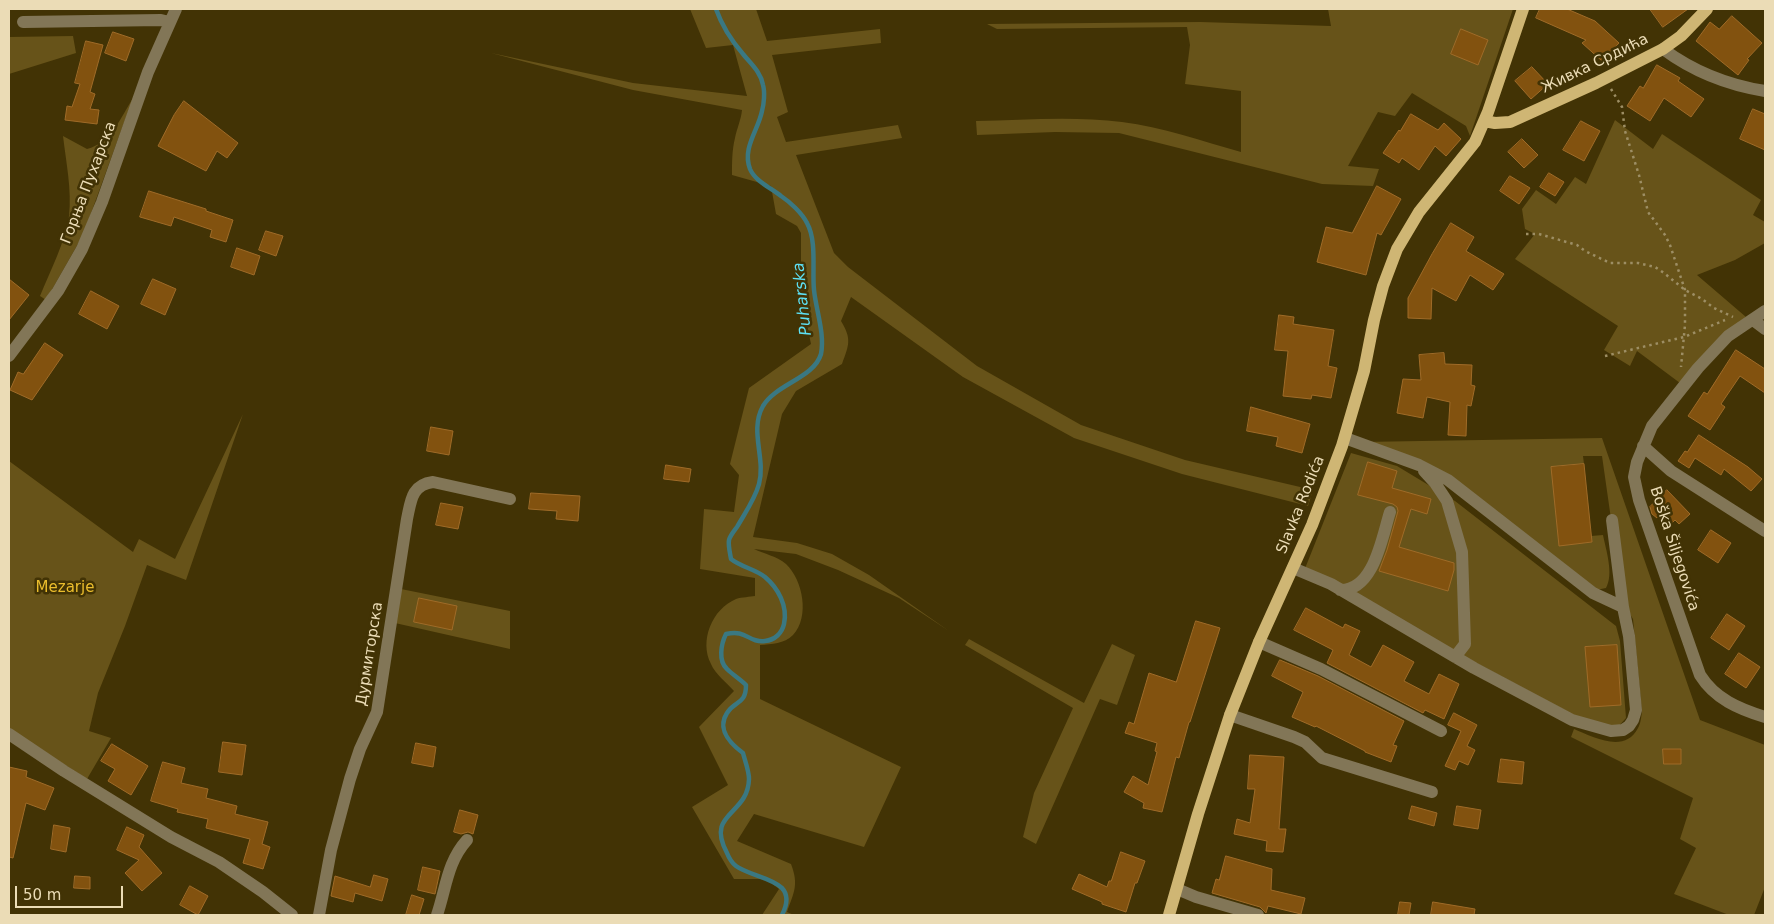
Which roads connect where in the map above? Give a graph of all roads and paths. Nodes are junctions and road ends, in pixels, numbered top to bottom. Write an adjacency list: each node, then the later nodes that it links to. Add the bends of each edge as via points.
1 (176, 9): 5 (street, Горња Пухарска)
2 (1523, 9): 9 (main road, Slavka Rodića)
3 (1707, 9): 6 (main road, Живка Срдића)
4 (23, 22): 5 (street)
5 (170, 22): 17 (street, Горња Пухарска, via 82,249 58,291)
6 (1663, 49): 7 (main road, Живка Срдића); 8 (street, via 1697,71 1722,81)
7 (1606, 78): 9 (main road, Живка Срдића, via 1510,122); 11 (path, via 1622,107 1648,212 1670,245)
8 (1765, 91)
9 (1484, 121): 20 (main road, Slavka Rodića, via 1475,142 1419,212 1397,249 1383,286)
10 (1526, 234): 11 (path, via 1539,234 1577,244 1585,252 1610,263 1655,267)
11 (1685, 290): 13 (path); 16 (path)
12 (1765, 311): 14 (street, Boška Šiljegovića)
13 (1732, 316): 14 (path); 16 (path)
14 (1751, 322): 15 (street); 19 (street, Boška Šiljegovića, via 1728,336)
15 (1765, 329)
16 (1684, 337): 18 (path); 19 (path)
17 (9, 356)
18 (1605, 356)
19 (1680, 391): 21 (street, Boška Šiljegovića, via 1652,426)
20 (1345, 438): 22 (street); 27 (main road, Slavka Rodića)
21 (1643, 446): 26 (street, via 1672,471); 33 (street, Boška Šiljegovića, via 1634,477 1639,500 1700,675 1717,695 1741,709)
22 (1419, 465): 29 (street, via 1448,480 1593,593); 31 (street, via 1447,501 1462,552 1464,644)
23 (510, 499): 40 (street, Дурмиторска, via 433,482 424,483 414,493 407,519 377,712 350,780 331,850)
24 (1390, 512): 28 (street, via 1371,570 1355,587)
25 (1612, 520): 29 (street)
26 (1765, 531)
27 (1293, 568): 28 (street); 30 (main road, Slavka Rodića)
28 (1340, 590): 31 (street)
29 (1623, 606): 31 (street, via 1636,710 1633,720 1623,730 1611,731 1572,720)
30 (1259, 642): 32 (main road, Slavka Rodića); 34 (street, via 1321,669)
31 (1455, 657)
32 (1230, 715): 36 (street, via 1305,742 1322,758); 38 (main road, Slavka Rodića)
33 (1765, 717)
34 (1441, 731)
35 (9, 734): 39 (street, via 163,832 219,862)
36 (1432, 792)
37 (467, 840): 41 (street, via 452,862)
38 (1176, 888): 42 (main road, Slavka Rodića); 43 (street)
39 (292, 915)
40 (319, 915)
41 (438, 915)
42 (1169, 915)
43 (1258, 915)

